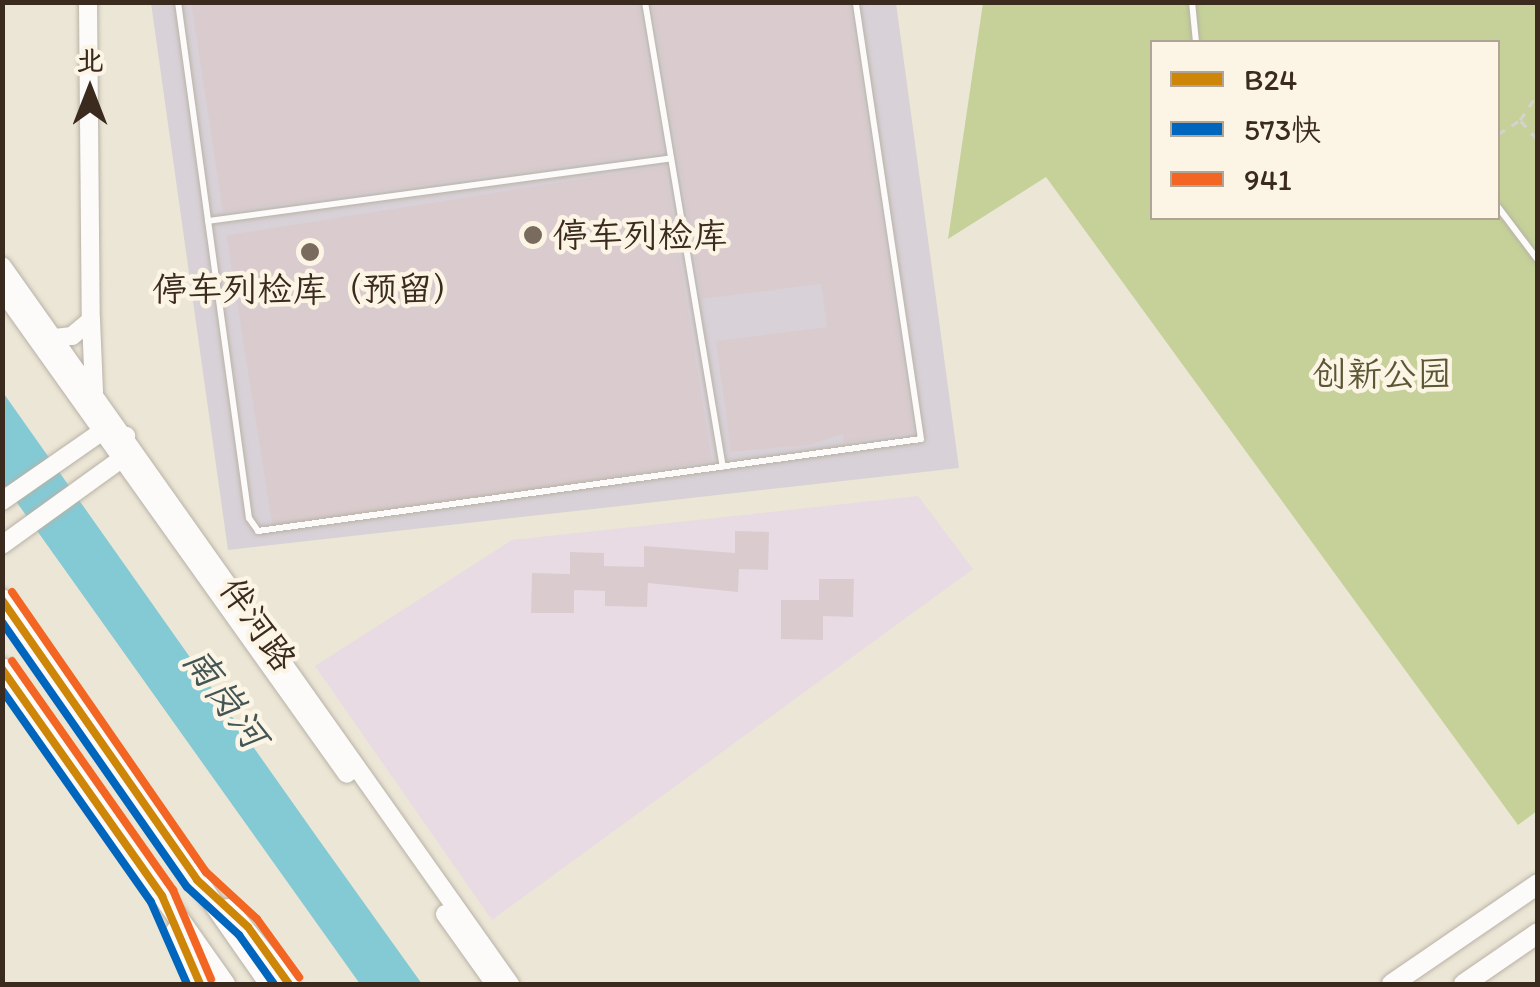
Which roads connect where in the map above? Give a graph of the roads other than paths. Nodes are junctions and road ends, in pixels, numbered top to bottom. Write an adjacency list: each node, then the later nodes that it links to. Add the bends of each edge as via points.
1 (88, 2): 13 (street)
2 (178, 2): 9 (lane)
3 (645, 2): 7 (lane)
4 (856, 2): 19 (lane, via 921,439)
5 (1192, 2): 6 (lane)
6 (1196, 40)
7 (672, 158): 9 (lane); 19 (lane)
8 (1500, 209): 10 (lane)
9 (208, 221): 19 (lane, via 249,518 258,532)
10 (1537, 258)
11 (2, 266): 14 (street, 伴河路)
12 (2, 290): 16 (street, 伴河路)
13 (91, 320): 14 (street, via 80,332); 15 (street)
14 (55, 338): 15 (street, 伴河路)
15 (94, 392): 17 (street, 伴河路)
16 (104, 430): 17 (street); 18 (street, 伴河路); 20 (street)
17 (126, 436): 18 (street); 33 (street, 伴河路)
18 (124, 457): 21 (street); 32 (street, 伴河路)
19 (723, 467)
20 (2, 501)
21 (4, 544)
22 (2, 599): 24 (main road)
23 (2, 668): 26 (main road)
24 (197, 880): 30 (main road); 31 (main road, via 248,927)
25 (1538, 884): 34 (main road)
26 (162, 896): 28 (main road); 29 (main road)
27 (1538, 933): 35 (main road)
28 (200, 984)
29 (225, 984)
30 (270, 984)
31 (289, 984)
32 (495, 984)
33 (510, 984)
34 (1392, 984)
35 (1464, 984)

